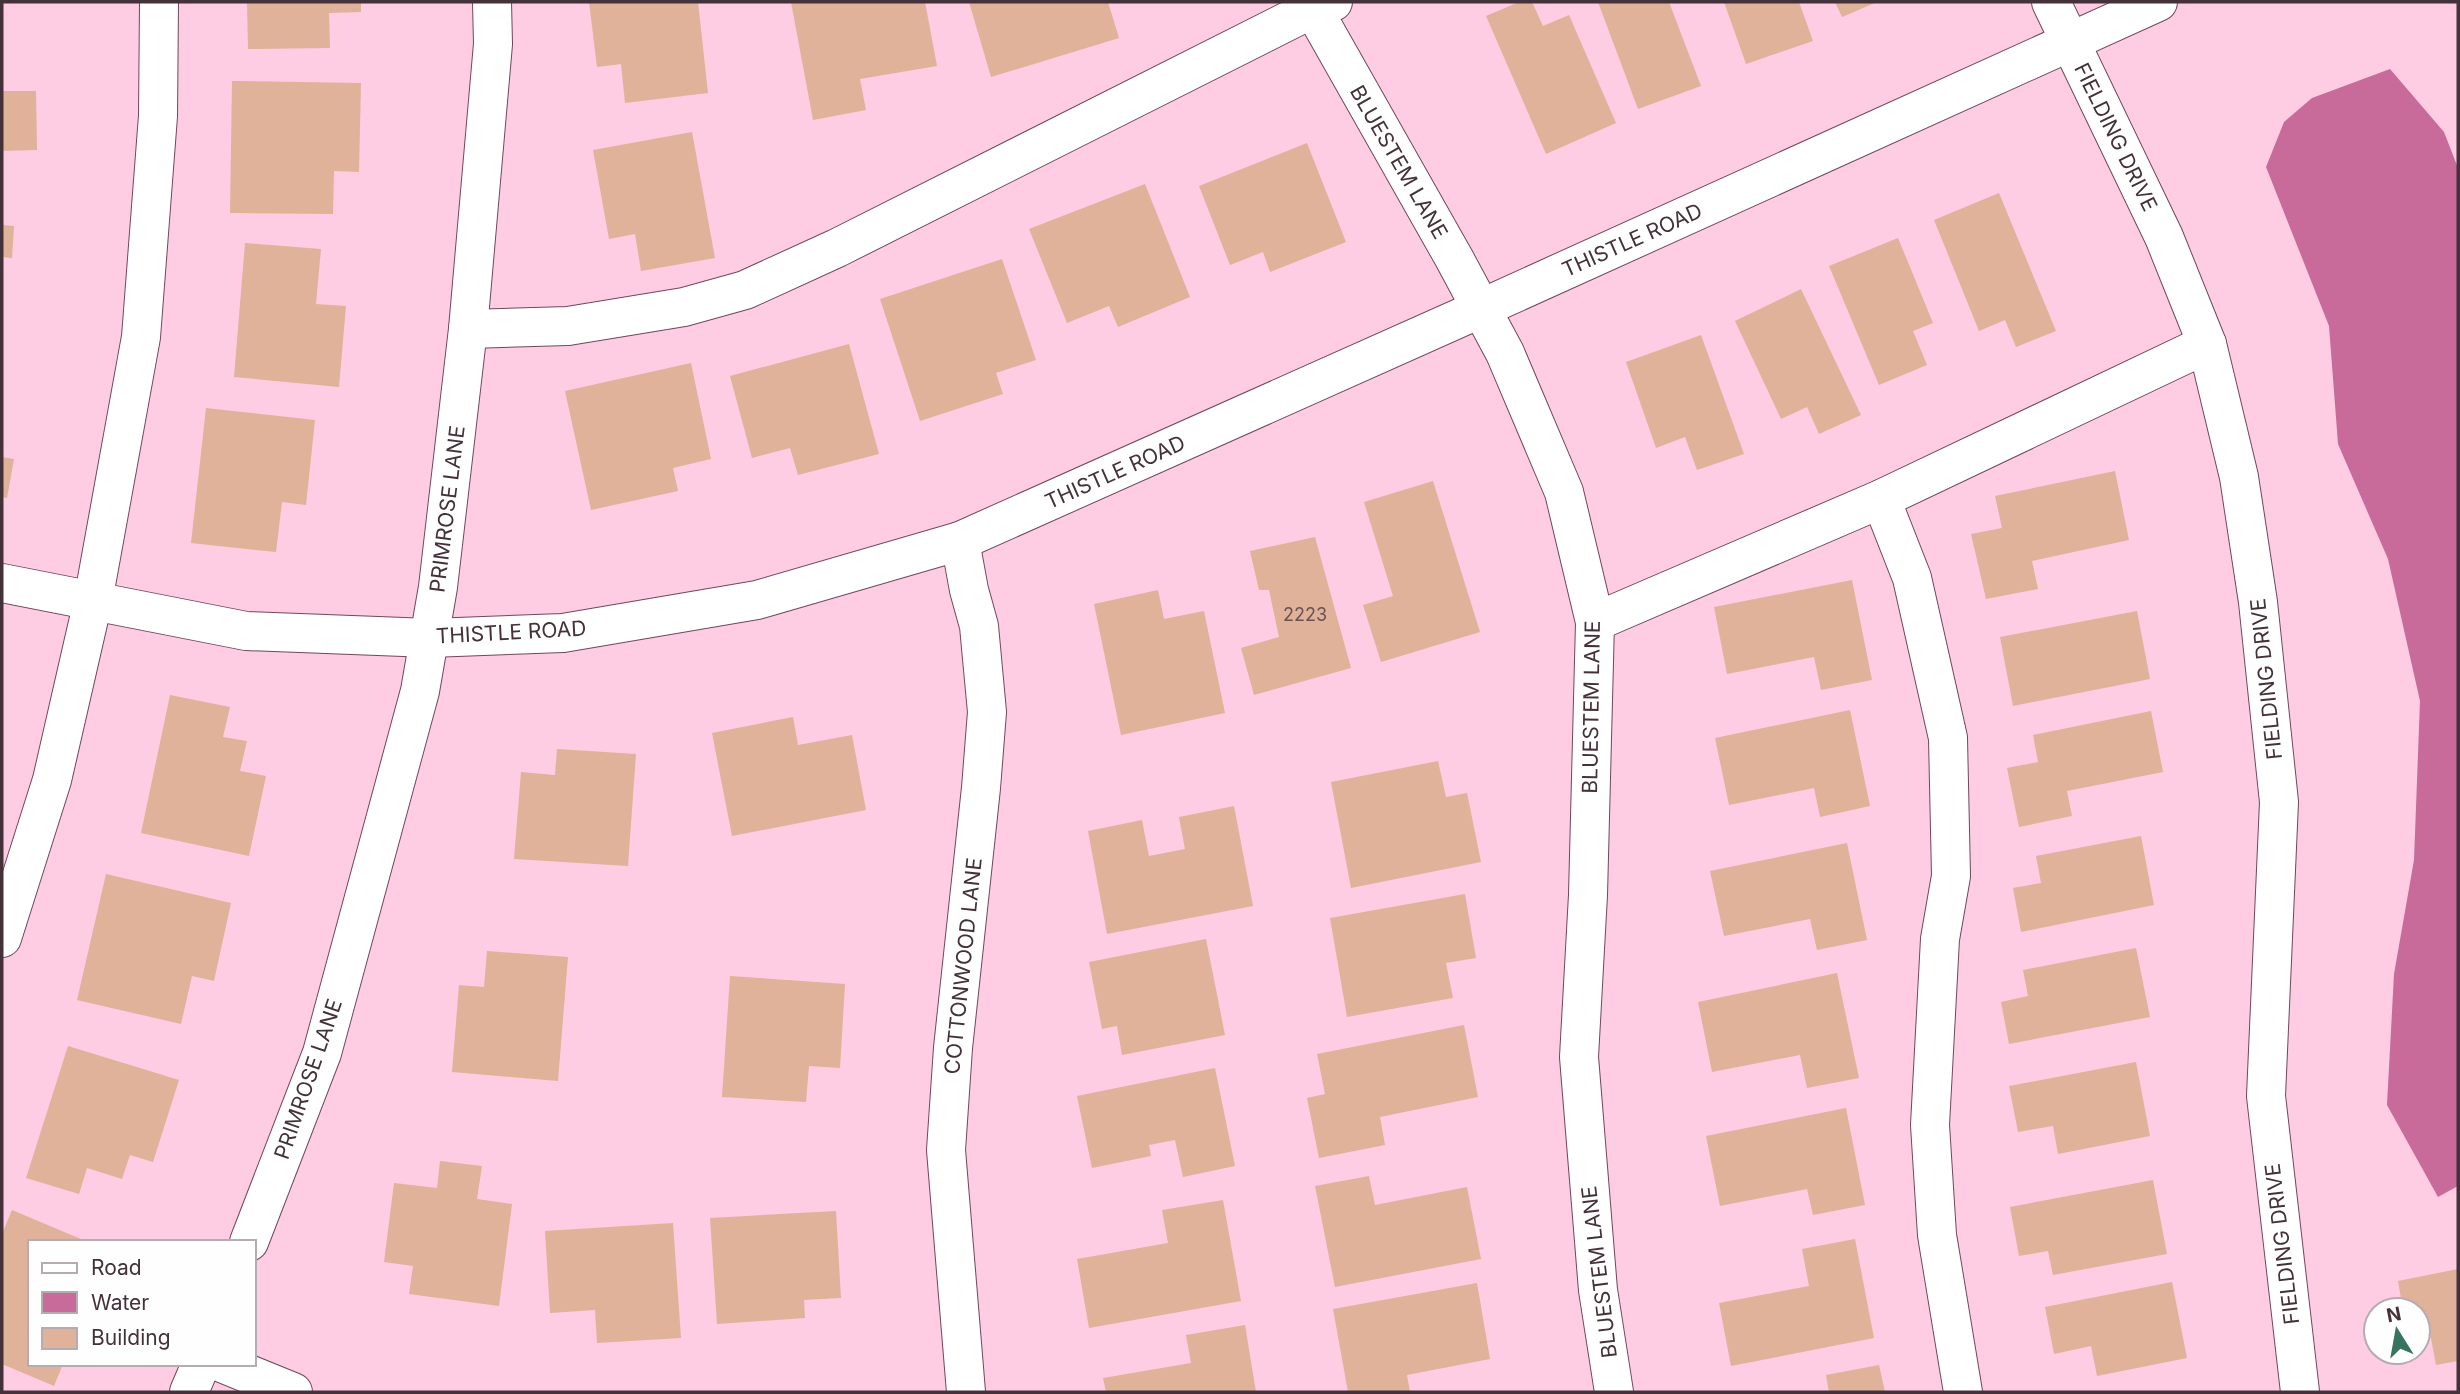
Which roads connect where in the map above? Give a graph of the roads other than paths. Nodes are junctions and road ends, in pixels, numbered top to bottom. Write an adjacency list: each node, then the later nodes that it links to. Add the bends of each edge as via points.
1 (159, 2): 13 (street, via 158,116 141,337)
2 (492, 2): 8 (street, PRIMROSE LANE, via 493,44)
3 (2051, 2): 6 (street, FIELDING DRIVE)
4 (2158, 2): 6 (street, THISTLE ROAD)
5 (1318, 4): 7 (street, BLUESTEM LANE); 8 (street, via 837,248 745,290 684,307 568,326)
6 (2070, 40): 7 (street, THISTLE ROAD); 9 (street, FIELDING DRIVE, via 2164,237)
7 (1482, 308): 11 (street, THISTLE ROAD); 14 (street, BLUESTEM LANE, via 1564,492)
8 (468, 329): 15 (street, PRIMROSE LANE)
9 (2207, 344): 10 (street); 25 (street, FIELDING DRIVE, via 2239,477 2258,602 2279,802 2266,1096)
10 (1881, 499): 14 (street); 24 (street, via 1912,578 1948,738 1951,876 1940,939 1930,1125 1937,1235)
11 (960, 541): 15 (street, THISTLE ROAD, via 757,600 564,633); 22 (street, COTTONWOOD LANE, via 979,626 987,712 946,1150)
12 (2, 583): 13 (street, THISTLE ROAD)
13 (93, 601): 15 (street, THISTLE ROAD, via 246,631); 16 (street, via 52,780)
14 (1595, 622): 23 (street, BLUESTEM LANE, via 1579,1058 1598,1290)
15 (430, 638): 17 (street, PRIMROSE LANE, via 420,691 322,1053)
16 (2, 938)
17 (250, 1240)
18 (200, 1366): 20 (street)
19 (229, 1366): 21 (street)
20 (189, 1392)
21 (293, 1392)
22 (966, 1392)
23 (1614, 1392)
24 (1963, 1392)
25 (2300, 1392)

